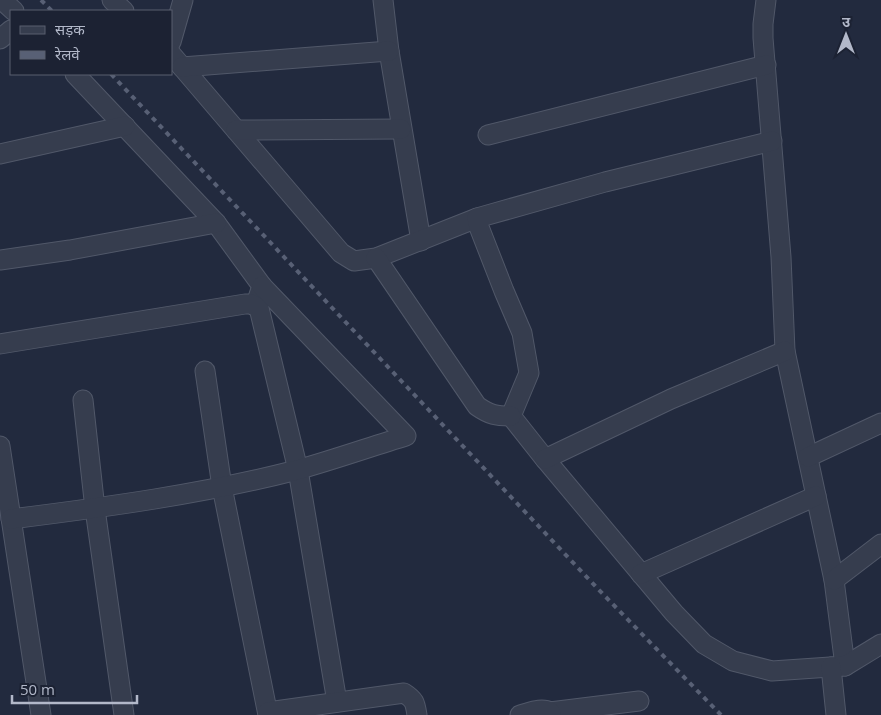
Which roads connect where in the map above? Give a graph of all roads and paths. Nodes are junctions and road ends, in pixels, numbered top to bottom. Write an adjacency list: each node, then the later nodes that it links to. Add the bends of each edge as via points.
1 (2, 0): 6 (street)
2 (112, 0): 7 (street)
3 (183, 0): 9 (street)
4 (383, 0): 11 (street)
5 (766, 0): 13 (street, via 763,24)
6 (13, 10)
7 (123, 10)
8 (10, 31): 10 (street)
9 (172, 38)
10 (0, 39)
11 (389, 51): 12 (street); 16 (street)
12 (177, 61): 17 (street)
13 (766, 65): 18 (street); 19 (street)
14 (76, 75): 15 (street)
15 (125, 126): 20 (street); 22 (street)
16 (401, 129): 17 (street); 23 (street)
17 (236, 130): 24 (street, via 341,254 354,261)
18 (488, 135)
19 (772, 141): 21 (street, via 604,182); 29 (street)
20 (0, 154)
21 (477, 218): 23 (street); 32 (street, via 522,333 529,374)
22 (216, 222): 25 (street); 26 (street)
23 (421, 241): 24 (street)
24 (376, 258): 32 (street, via 478,406 492,415)
25 (0, 260)
26 (262, 286): 27 (street); 37 (street, via 406,436)
27 (256, 306): 28 (street, via 245,304); 37 (street)
28 (0, 344)
29 (785, 351): 35 (street); 36 (street, via 671,400)
30 (205, 371): 38 (street)
31 (84, 400): 40 (street)
32 (511, 416): 36 (street)
33 (881, 423): 35 (street)
34 (0, 446): 41 (street)
35 (808, 457): 39 (street)
36 (545, 460): 43 (street)
37 (298, 470): 38 (street); 48 (street)
38 (222, 487): 40 (street); 50 (street)
39 (816, 496): 43 (street); 44 (street)
40 (94, 509): 41 (street); 52 (street)
41 (11, 520): 51 (street)
42 (881, 544): 44 (street)
43 (641, 574): 46 (street, via 704,644 733,661 772,671)
44 (834, 580): 46 (street)
45 (881, 644): 46 (street)
46 (838, 667): 55 (street)
47 (639, 701): 49 (street)
48 (337, 702): 50 (street); 53 (street, via 404,693 414,702)
49 (550, 713): 54 (street, via 540,710)
50 (268, 714)
51 (41, 715)
52 (124, 715)
53 (417, 715)
54 (520, 715)
55 (836, 715)

